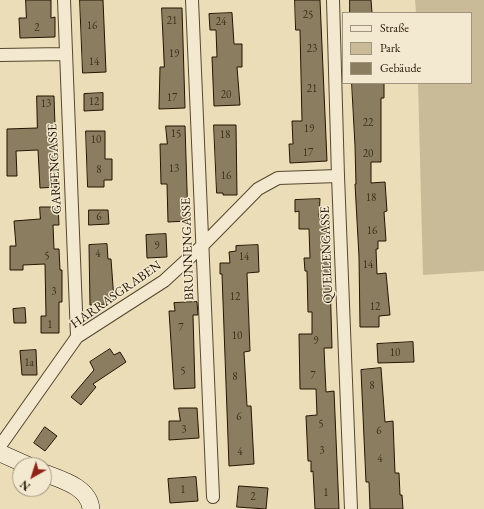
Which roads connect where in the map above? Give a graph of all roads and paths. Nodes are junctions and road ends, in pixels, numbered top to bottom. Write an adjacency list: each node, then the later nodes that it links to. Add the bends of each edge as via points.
1 (64, 0): 4 (street, GARTENGASSE)
2 (192, 0): 7 (street, BRUNNENGASSE)
3 (333, 0): 6 (street, QUELLENGASSE)
4 (64, 54): 5 (street); 8 (street, GARTENGASSE)
5 (0, 55)
6 (338, 176): 7 (street, HARRASGRABEN, via 278,178 258,189); 15 (street, QUELLENGASSE)
7 (201, 247): 8 (street, HARRASGRABEN, via 164,281); 13 (street, BRUNNENGASSE)
8 (77, 337): 9 (street, HARRASGRABEN)
9 (0, 446)
10 (0, 453): 11 (street)
11 (12, 458)
12 (52, 477): 14 (street, via 78,488 90,501)
13 (213, 497)
14 (91, 509)
15 (351, 509)

